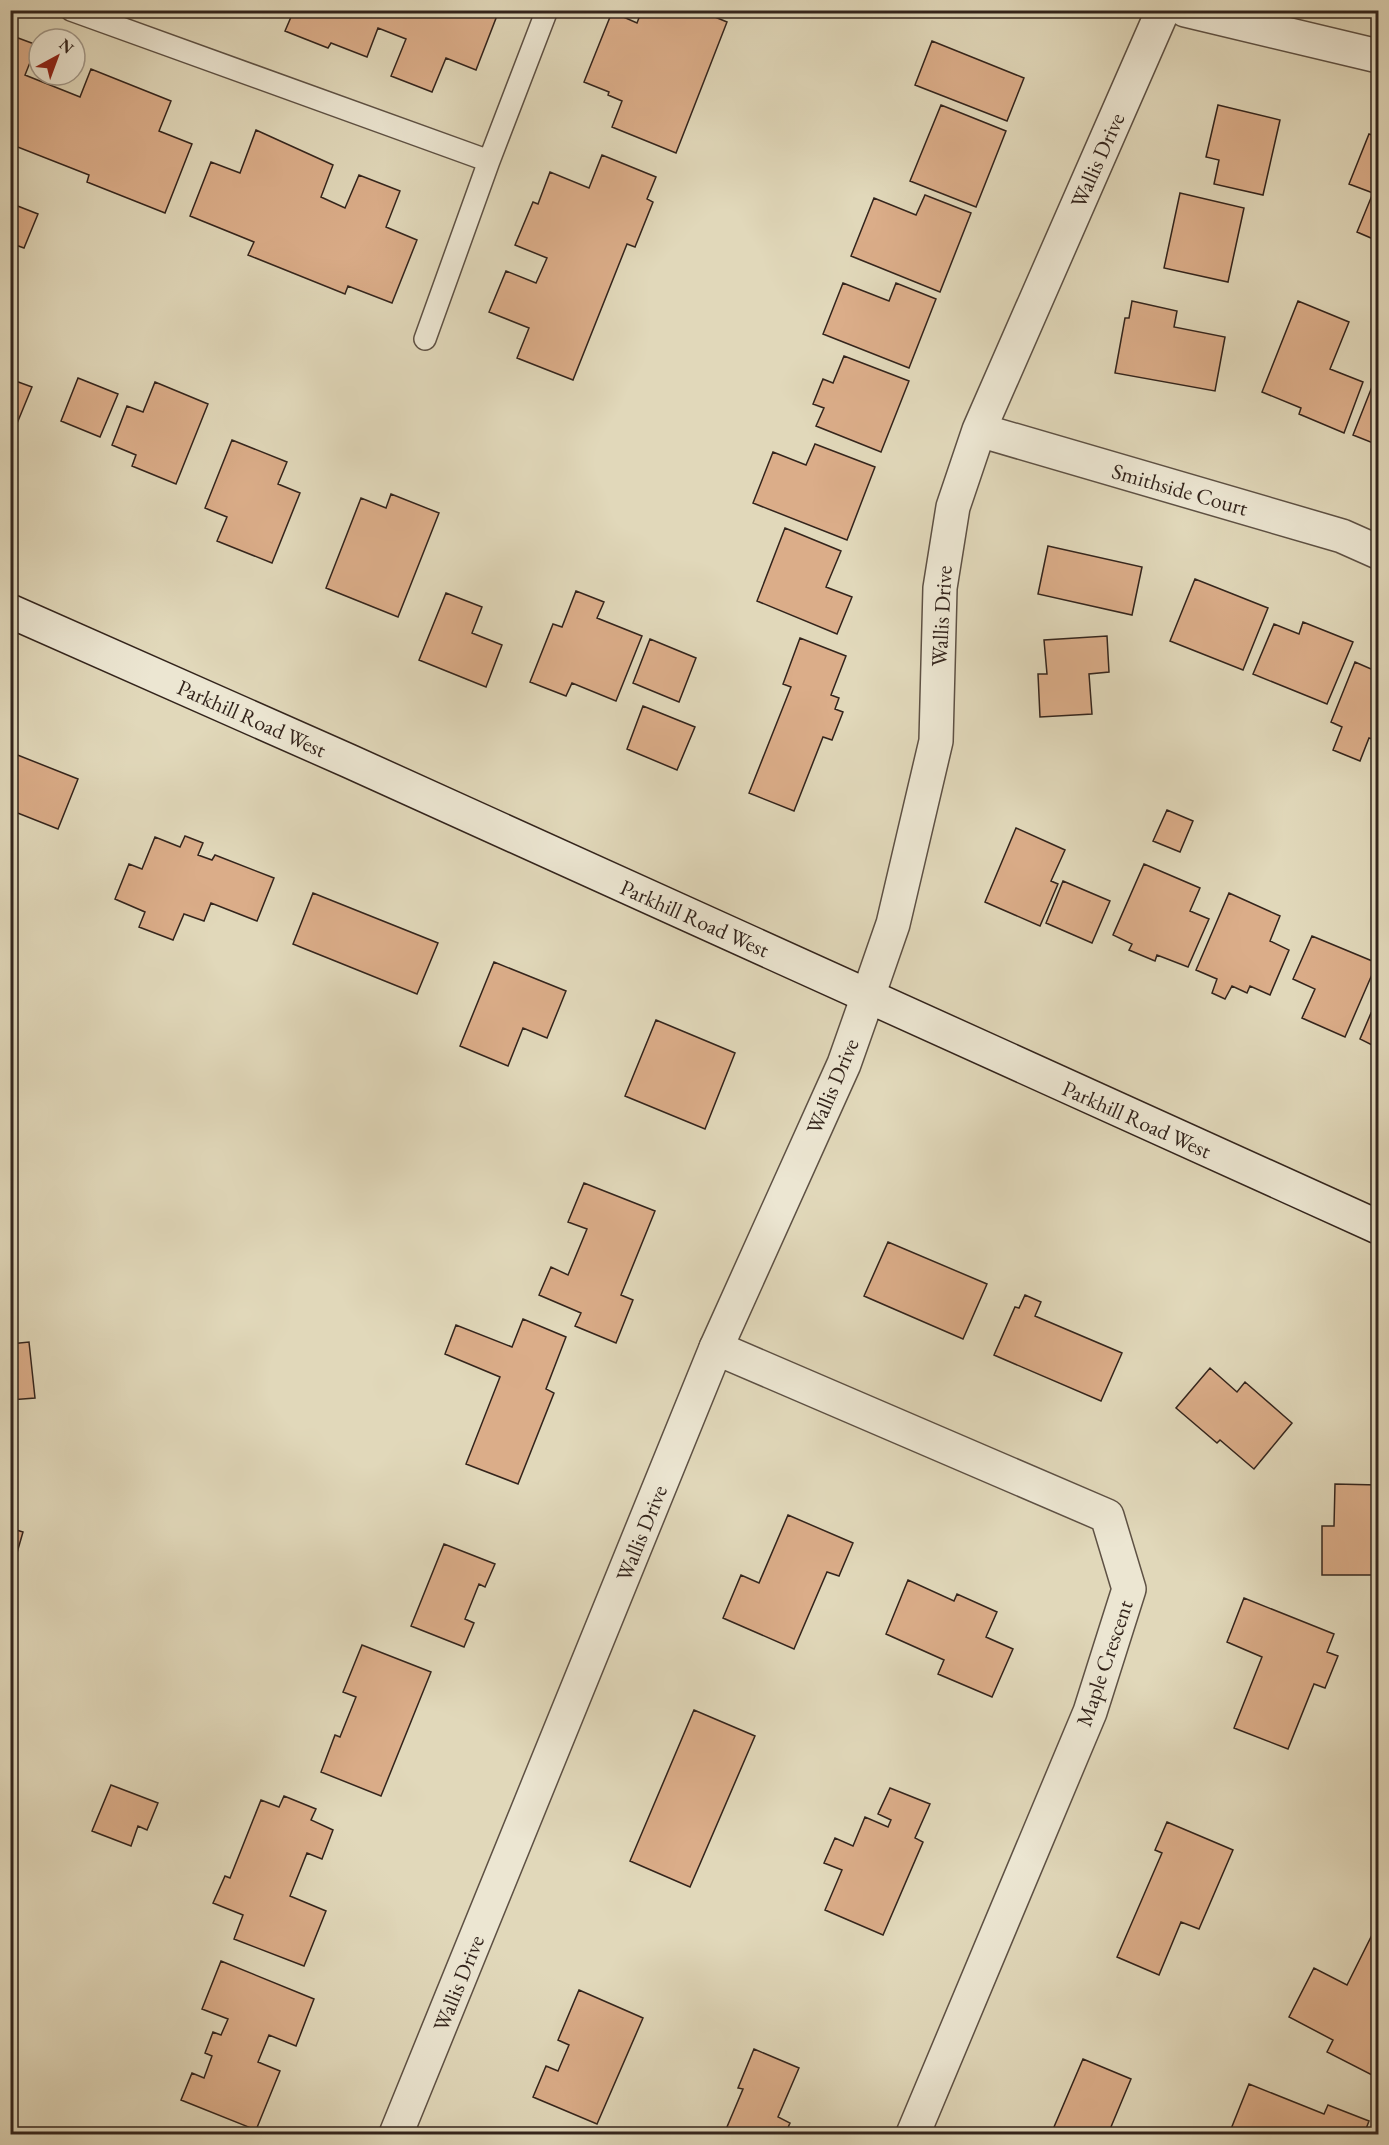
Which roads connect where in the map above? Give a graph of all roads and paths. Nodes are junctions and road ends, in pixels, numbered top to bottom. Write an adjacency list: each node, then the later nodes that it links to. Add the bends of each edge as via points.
1 (71, 10): 6 (lane)
2 (547, 10): 6 (lane)
3 (1163, 10): 8 (street, Wallis Drive)
4 (1185, 10): 5 (street)
5 (1378, 56)
6 (489, 161): 7 (lane)
7 (425, 339)
8 (979, 430): 9 (street, Smithside Court, via 1342,536); 11 (street, Wallis Drive, via 953,507 940,588 936,741 893,924)
9 (1378, 552)
10 (10, 611): 11 (street, Parkhill Road West)
11 (868, 996): 12 (street, Parkhill Road West); 13 (street, Wallis Drive, via 844,1064)
12 (1378, 1227)
13 (716, 1348): 14 (street, Wallis Drive); 15 (street, Maple Crescent, via 1107,1516 1129,1589 1090,1712)
14 (396, 2134)
15 (913, 2134)

